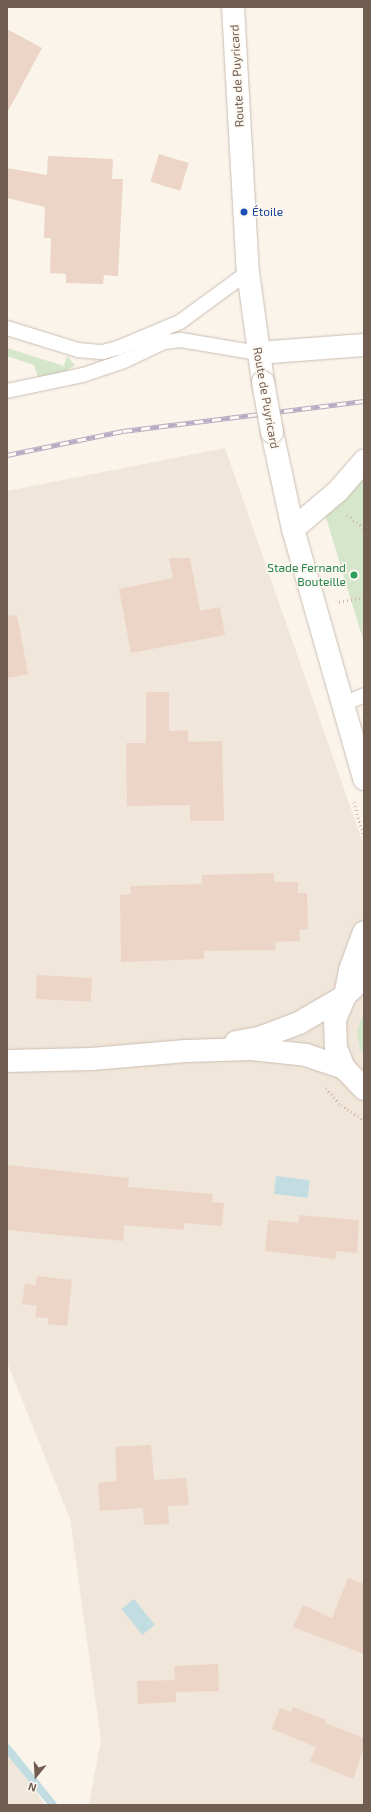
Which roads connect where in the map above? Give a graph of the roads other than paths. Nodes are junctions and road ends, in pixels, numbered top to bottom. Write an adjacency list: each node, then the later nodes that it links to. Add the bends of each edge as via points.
1 (233, 7): 2 (main road, Route de Puyricard)
2 (248, 272): 3 (lane, via 180,322 103,352 78,350); 5 (main road, Route de Puyricard)
3 (7, 328)
4 (364, 345): 5 (main road)
5 (258, 353): 6 (lane, via 181,340 164,342 124,361 83,375); 8 (main road, Route de Puyricard, bridge)
6 (7, 391)
7 (364, 461): 8 (main road, via 338,491)
8 (293, 529): 10 (main road, Route de Puyricard)
9 (364, 695): 10 (lane)
10 (341, 705): 11 (main road, Route de Puyricard)
11 (364, 779)
12 (364, 932): 14 (main road, via 350,970)
13 (364, 977): 14 (main road)
14 (345, 996): 15 (main road, via 299,1023 259,1038); 17 (main road, via 336,1020 336,1048)
15 (186, 1051): 16 (main road, via 92,1059); 17 (main road, via 252,1049 298,1054)
16 (7, 1061)
17 (344, 1068): 18 (main road)
18 (364, 1089)

